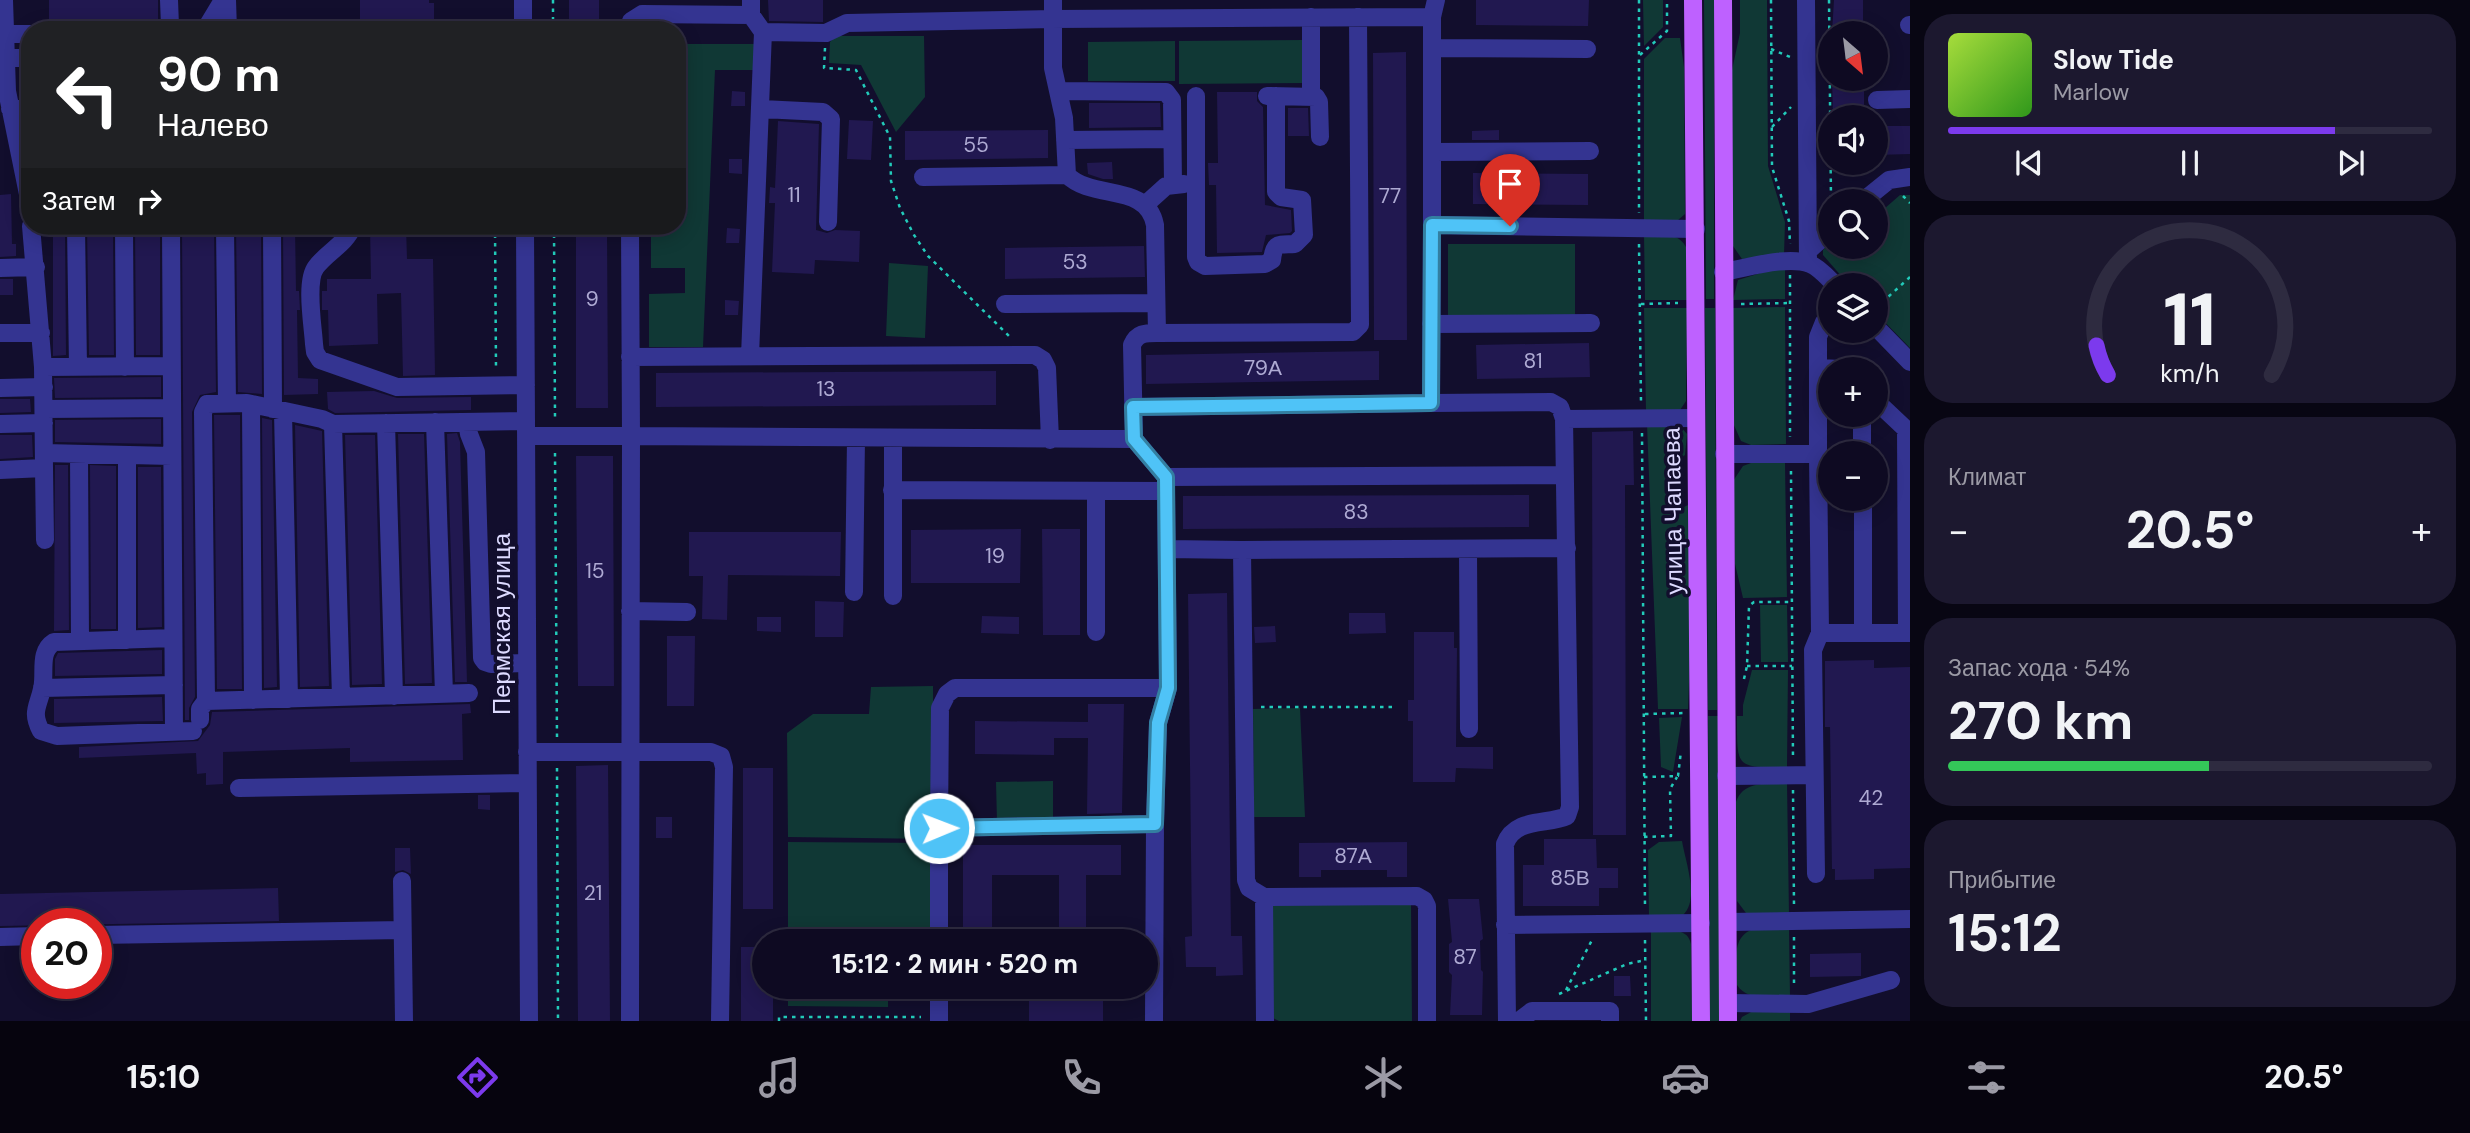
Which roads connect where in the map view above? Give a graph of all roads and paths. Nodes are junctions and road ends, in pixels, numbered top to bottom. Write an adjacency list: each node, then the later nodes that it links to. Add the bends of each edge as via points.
1 (4, 0): 27 (street)
2 (169, 0): 19 (street)
3 (225, 0): 20 (street); 21 (street)
4 (523, 0): 22 (street)
5 (553, 0): 23 (path)
6 (1053, 0): 18 (street)
7 (1639, 0): 31 (path)
8 (1667, 0): 31 (path, via 1667,31)
9 (1693, 0): 59 (main road, улица Чапаева)
10 (1723, 0): 75 (main road, улица Чапаева)
11 (1771, 0): 72 (path, via 1772,167)
12 (1806, 0): 72 (street)
13 (1829, 0): 53 (path)
14 (751, 7): 24 (street, via 642,14); 25 (street)
15 (1434, 8): 17 (street); 29 (street)
16 (1311, 17): 17 (street); 18 (street); 36 (street)
17 (1358, 17): 84 (street, via 1360,325 1353,332)
18 (1053, 19): 26 (street, via 847,23); 34 (street, via 1053,68)
19 (170, 21)
20 (211, 21)
21 (227, 21)
22 (523, 21)
23 (554, 21)
24 (631, 21)
25 (763, 32): 26 (street); 41 (street)
26 (826, 33): 87 (path, via 824,68 856,70 890,136 891,181 914,235 928,256)
27 (4, 34): 28 (street); 32 (street)
28 (21, 34)
29 (1432, 48): 30 (street); 47 (street)
30 (1587, 49)
31 (1640, 55): 58 (path)
32 (4, 58): 33 (street); 39 (street)
33 (21, 58)
34 (1059, 91): 43 (street, via 1166,92 1171,100); 44 (street)
35 (1196, 96): 51 (street)
36 (1311, 96): 42 (street, via 1319,102); 51 (street, via 1271,96 1276,192 1302,200 1301,240 1276,246 1272,260 1265,264 1201,265 1196,257)
37 (1910, 99): 38 (street)
38 (1877, 100)
39 (10, 109): 40 (street); 45 (street)
40 (21, 109)
41 (760, 109): 56 (street, via 822,112 831,119); 88 (street)
42 (1320, 136)
43 (1172, 139): 44 (street); 52 (street)
44 (1065, 140): 48 (street)
45 (21, 143)
46 (1590, 151): 47 (street)
47 (1432, 152): 57 (street)
48 (1067, 175): 49 (street); 55 (street, via 1083,186)
49 (923, 177)
50 (1910, 177): 54 (street, via 1889,180)
51 (1196, 183): 52 (street)
52 (1173, 184): 55 (street)
53 (1831, 189)
54 (1878, 189)
55 (1146, 204): 79 (street, via 1155,225)
56 (828, 222)
57 (1432, 225): 58 (street); 82 (street)
58 (1639, 228): 59 (street); 107 (path)
59 (1696, 229): 108 (main road, улица Чапаева)
60 (32, 235): 73 (street)
61 (76, 235): 94 (street)
62 (124, 235): 91 (street)
63 (171, 235): 92 (street)
64 (225, 235): 99 (street)
65 (272, 235): 104 (street)
66 (348, 235): 95 (street, via 316,266 310,279 314,344 320,360 397,387)
67 (495, 235): 95 (path)
68 (525, 235): 96 (street, Пермская улица)
69 (554, 235): 117 (path)
70 (630, 235): 89 (street)
71 (1818, 243): 72 (street)
72 (1802, 259): 75 (street); 76 (street); 125 (path)
73 (36, 267): 74 (street); 85 (street)
74 (0, 268)
75 (1723, 272): 124 (main road, улица Чапаева)
76 (1822, 273)
77 (1910, 277): 78 (path)
78 (1888, 297)
79 (1156, 303): 80 (street); 84 (street)
80 (1005, 304)
81 (1591, 323): 82 (street)
82 (1432, 324): 100 (street)
83 (0, 333): 85 (street)
84 (1157, 333): 102 (street, via 1141,334 1132,345)
85 (41, 334): 93 (street)
86 (1888, 339): 90 (street)
87 (1028, 355): 88 (street); 122 (street, via 1043,360 1047,368)
88 (750, 356): 89 (street)
89 (630, 357): 118 (street)
90 (1910, 362)
91 (125, 366): 92 (street); 94 (street)
92 (172, 366): 103 (street)
93 (43, 367): 94 (street); 97 (street)
94 (78, 367)
95 (496, 385): 96 (street)
96 (526, 385): 115 (street, Пермская улица)
97 (44, 387): 98 (street); 106 (street)
98 (0, 388)
99 (227, 403): 101 (street); 165 (street, via 207,404 203,412)
100 (1431, 403): 102 (street); 109 (street, via 1551,402 1560,407)
101 (251, 404): 104 (street); 164 (street)
102 (1133, 407): 121 (street)
103 (172, 408): 106 (street); 128 (street)
104 (278, 410): 114 (street); 163 (street)
105 (1888, 412): 116 (street)
106 (44, 416): 113 (street); 129 (street)
107 (1642, 418): 108 (street); 109 (street); 180 (path)
108 (1696, 418): 192 (main road, улица Чапаева)
109 (1564, 419): 131 (street)
110 (435, 422): 111 (street); 112 (street); 160 (street)
111 (467, 422): 115 (street); 153 (street, via 476,452 482,658 491,664)
112 (386, 423): 114 (street); 161 (street)
113 (0, 424)
114 (333, 424): 162 (street)
115 (526, 428): 117 (street); 153 (street, Пермская улица)
116 (1908, 431): 149 (street)
117 (555, 436): 118 (street); 174 (path)
118 (631, 436): 119 (street); 144 (street)
119 (856, 438): 120 (street); 142 (street)
120 (893, 439): 122 (street); 133 (street)
121 (1134, 439): 122 (street); 132 (street)
122 (1050, 440)
123 (79, 454): 127 (street); 129 (street); 152 (street)
124 (1724, 454): 125 (street); 179 (main road, улица Чапаева)
125 (1790, 454): 126 (street); 155 (path)
126 (1818, 454)
127 (127, 455): 128 (street); 151 (street)
128 (172, 456): 150 (street)
129 (44, 461): 130 (street); 137 (street)
130 (0, 470)
131 (1565, 475): 132 (street); 138 (street)
132 (1166, 484): 134 (street); 139 (street)
133 (892, 490): 134 (street); 143 (street)
134 (1096, 491): 146 (street)
135 (1818, 511): 147 (street)
136 (1863, 511): 148 (street)
137 (45, 540)
138 (1567, 548): 140 (street); 195 (street, via 1570,807 1567,816 1531,822 1507,839)
139 (1167, 549): 141 (street); 158 (street)
140 (1468, 549): 141 (street); 170 (street)
141 (1242, 550): 166 (street)
142 (854, 592)
143 (893, 596)
144 (630, 611): 145 (street); 175 (street)
145 (687, 612)
146 (1096, 632)
147 (1819, 633): 148 (street); 177 (street, via 1813,650)
148 (1863, 633): 149 (street)
149 (1909, 633)
150 (173, 638): 151 (street); 156 (street)
151 (127, 640): 152 (street)
152 (80, 641): 157 (street, via 54,642 47,647)
153 (527, 663): 173 (street, Пермская улица)
154 (1747, 666): 155 (path)
155 (1793, 666): 176 (path)
156 (174, 685): 157 (street); 171 (street)
157 (43, 688): 171 (street, via 35,713 47,735)
158 (1168, 688): 183 (street, via 1158,723); 184 (street, via 955,688 940,708)
159 (469, 693): 160 (street)
160 (444, 694): 161 (street)
161 (394, 696): 162 (street)
162 (341, 698): 163 (street)
163 (289, 699): 164 (street)
164 (253, 700): 165 (street)
165 (206, 701): 171 (street, via 197,726)
166 (1244, 707): 167 (path); 188 (street, via 1246,880 1249,888)
167 (1394, 707)
168 (1685, 713): 169 (path)
169 (1686, 723)
170 (1469, 729)
171 (174, 732)
172 (1682, 750): 178 (path)
173 (527, 752): 174 (street); 181 (street, Пермская улица)
174 (557, 752): 175 (street); 211 (path)
175 (629, 752): 212 (street); 213 (street, via 711,752 721,756)
176 (1793, 775): 177 (street); 179 (street); 190 (path)
177 (1814, 775): 186 (street)
178 (1678, 776): 180 (path); 185 (path, via 1670,789 1671,836)
179 (1726, 776): 191 (main road, улица Чапаева)
180 (1644, 777): 185 (path)
181 (527, 783): 182 (street); 210 (street, Пермская улица)
182 (239, 788)
183 (1155, 824): 184 (street); 215 (street)
184 (939, 828): 196 (street)
185 (1644, 837): 194 (path)
186 (1816, 874)
187 (401, 881): 197 (street)
188 (1265, 897): 216 (street); 217 (street, via 1417,896 1424,900)
189 (1910, 919): 190 (street)
190 (1794, 921): 191 (street); 206 (path)
191 (1728, 922): 207 (main road, улица Чапаева)
192 (1701, 923): 194 (street); 222 (main road, улица Чапаева)
193 (1601, 924): 194 (street); 195 (street); 203 (path)
194 (1645, 924): 201 (path)
195 (1505, 925): 218 (street)
196 (939, 929)
197 (402, 930): 198 (street); 209 (street)
198 (112, 935)
199 (0, 936): 200 (street)
200 (21, 936)
201 (1646, 960): 203 (path); 221 (path)
202 (1891, 981): 206 (street)
203 (1566, 990): 204 (path)
204 (1555, 997)
205 (939, 999): 208 (street)
206 (1794, 1004): 207 (street)
207 (1728, 1012)
208 (939, 1019): 214 (path, via 779,1017)
209 (404, 1021)
210 (528, 1021)
211 (558, 1021)
212 (630, 1021)
213 (720, 1021)
214 (779, 1021)
215 (1154, 1021)
216 (1265, 1021)
217 (1427, 1021)
218 (1507, 1021)
219 (1519, 1021): 220 (street, via 1532,1011 1610,1011)
220 (1610, 1021)
221 (1646, 1021)
222 (1701, 1021)

